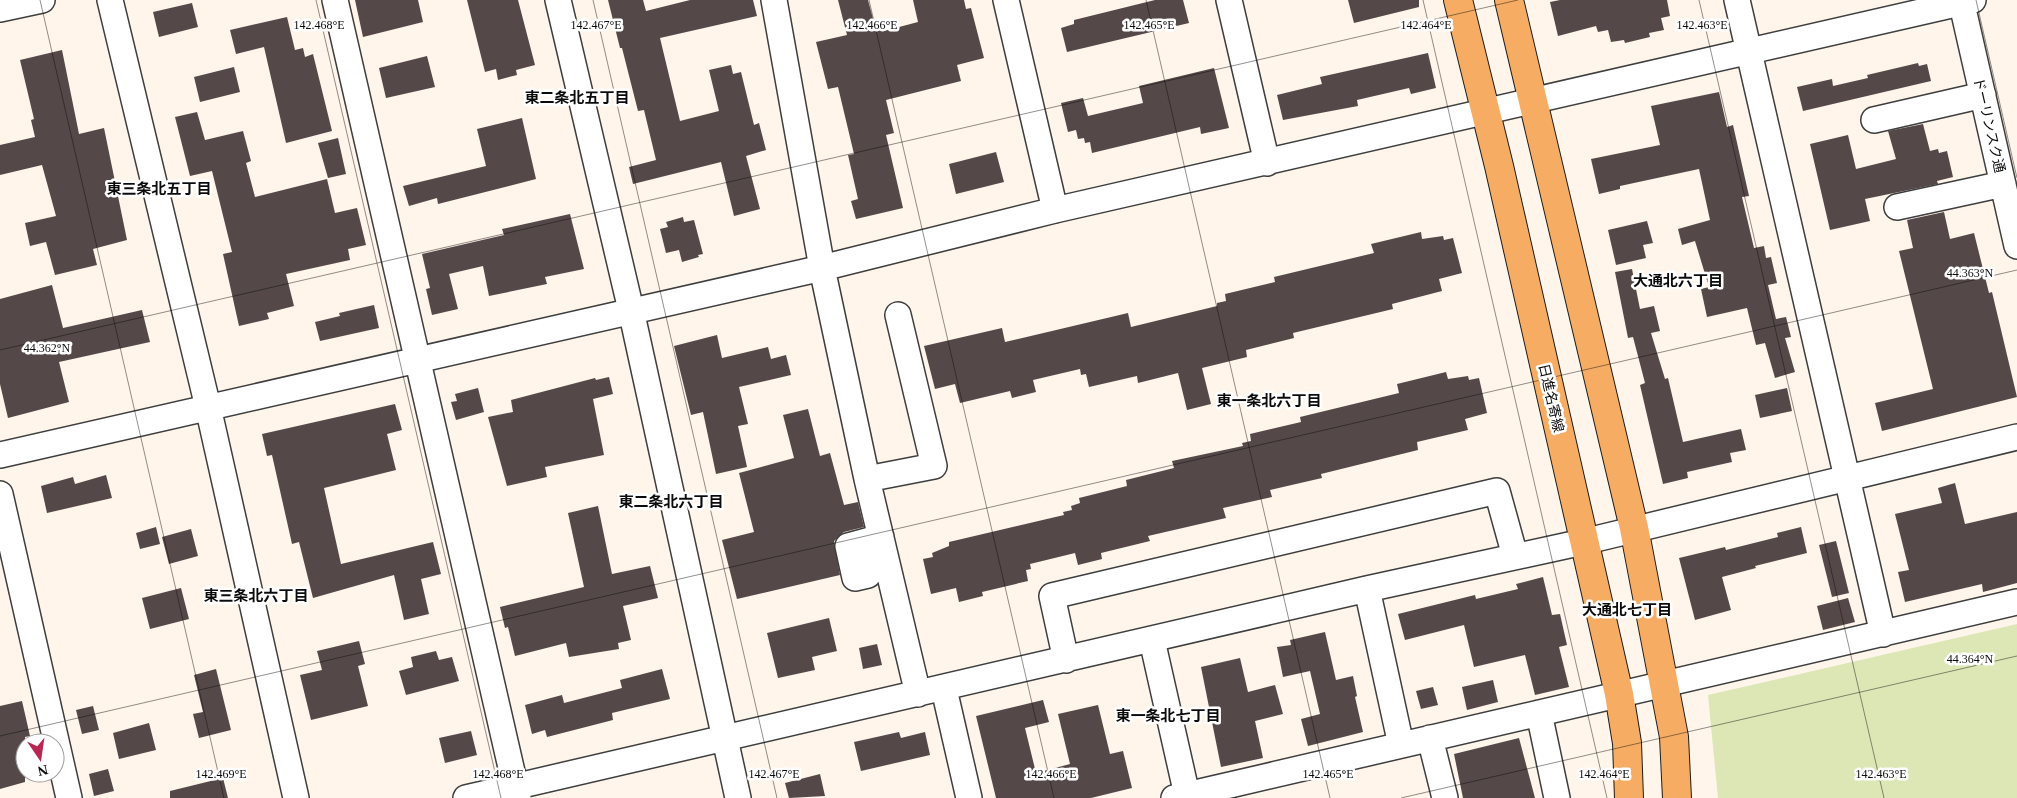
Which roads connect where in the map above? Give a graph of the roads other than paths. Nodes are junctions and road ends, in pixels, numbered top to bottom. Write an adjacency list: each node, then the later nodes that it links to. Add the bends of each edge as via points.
1 (42, 0): 12 (street)
2 (110, 0): 27 (street)
3 (335, 0): 26 (street)
4 (558, 0): 24 (street)
5 (774, 0): 23 (street)
6 (1006, 0): 21 (street)
7 (1229, 0): 18 (street)
8 (1458, 0): 16 (main road, 日進名寄線)
9 (1509, 0): 15 (main road)
10 (1737, 0): 13 (street)
11 (1965, 1): 13 (street); 14 (street, ドーリンスク通)
12 (0, 9)
13 (1749, 52): 15 (street); 30 (street)
14 (1983, 95): 17 (street); 19 (street, ドーリンスク通)
15 (1534, 102): 16 (street); 33 (main road)
16 (1484, 112): 18 (street); 34 (main road, 日進名寄線, via 1499,166)
17 (1874, 120)
18 (1268, 163): 21 (street)
19 (2003, 184): 20 (street); 22 (street, ドーリンスク通)
20 (1897, 207)
21 (1055, 210): 23 (street)
22 (2017, 246)
23 (822, 268): 24 (street); 31 (street)
24 (631, 310): 26 (street); 47 (street)
25 (898, 315): 31 (street, via 934,466)
26 (419, 360): 27 (street); 49 (street)
27 (208, 407): 29 (street); 52 (street)
28 (2017, 438): 30 (street)
29 (0, 455)
30 (1847, 478): 33 (street); 38 (street)
31 (867, 479): 43 (street)
32 (0, 494): 51 (street)
33 (1634, 528): 34 (street); 41 (main road)
34 (1583, 542): 35 (street); 44 (main road, 日進名寄線)
35 (1515, 556): 36 (street); 40 (street, via 1497,491 1052,596)
36 (1367, 589): 39 (street); 48 (street)
37 (2017, 602): 38 (street)
38 (1883, 634): 41 (street)
39 (1152, 640): 40 (street); 50 (street)
40 (1066, 660): 42 (street)
41 (1666, 684): 44 (street); 59 (main road, via 1674,737)
42 (944, 689): 43 (street); 55 (street)
43 (918, 694): 47 (street)
44 (1619, 694): 45 (street); 58 (main road, 日進名寄線, via 1627,743)
45 (1539, 713): 46 (street); 57 (street)
46 (1430, 738): 48 (street); 56 (street)
47 (725, 739): 49 (street); 54 (street)
48 (1401, 745): 50 (street)
49 (517, 792): 53 (street)
50 (1181, 796)
51 (69, 798)
52 (296, 798)
53 (466, 798)
54 (738, 798)
55 (969, 798)
56 (1444, 798)
57 (1557, 798)
58 (1629, 798)
59 (1677, 798)

